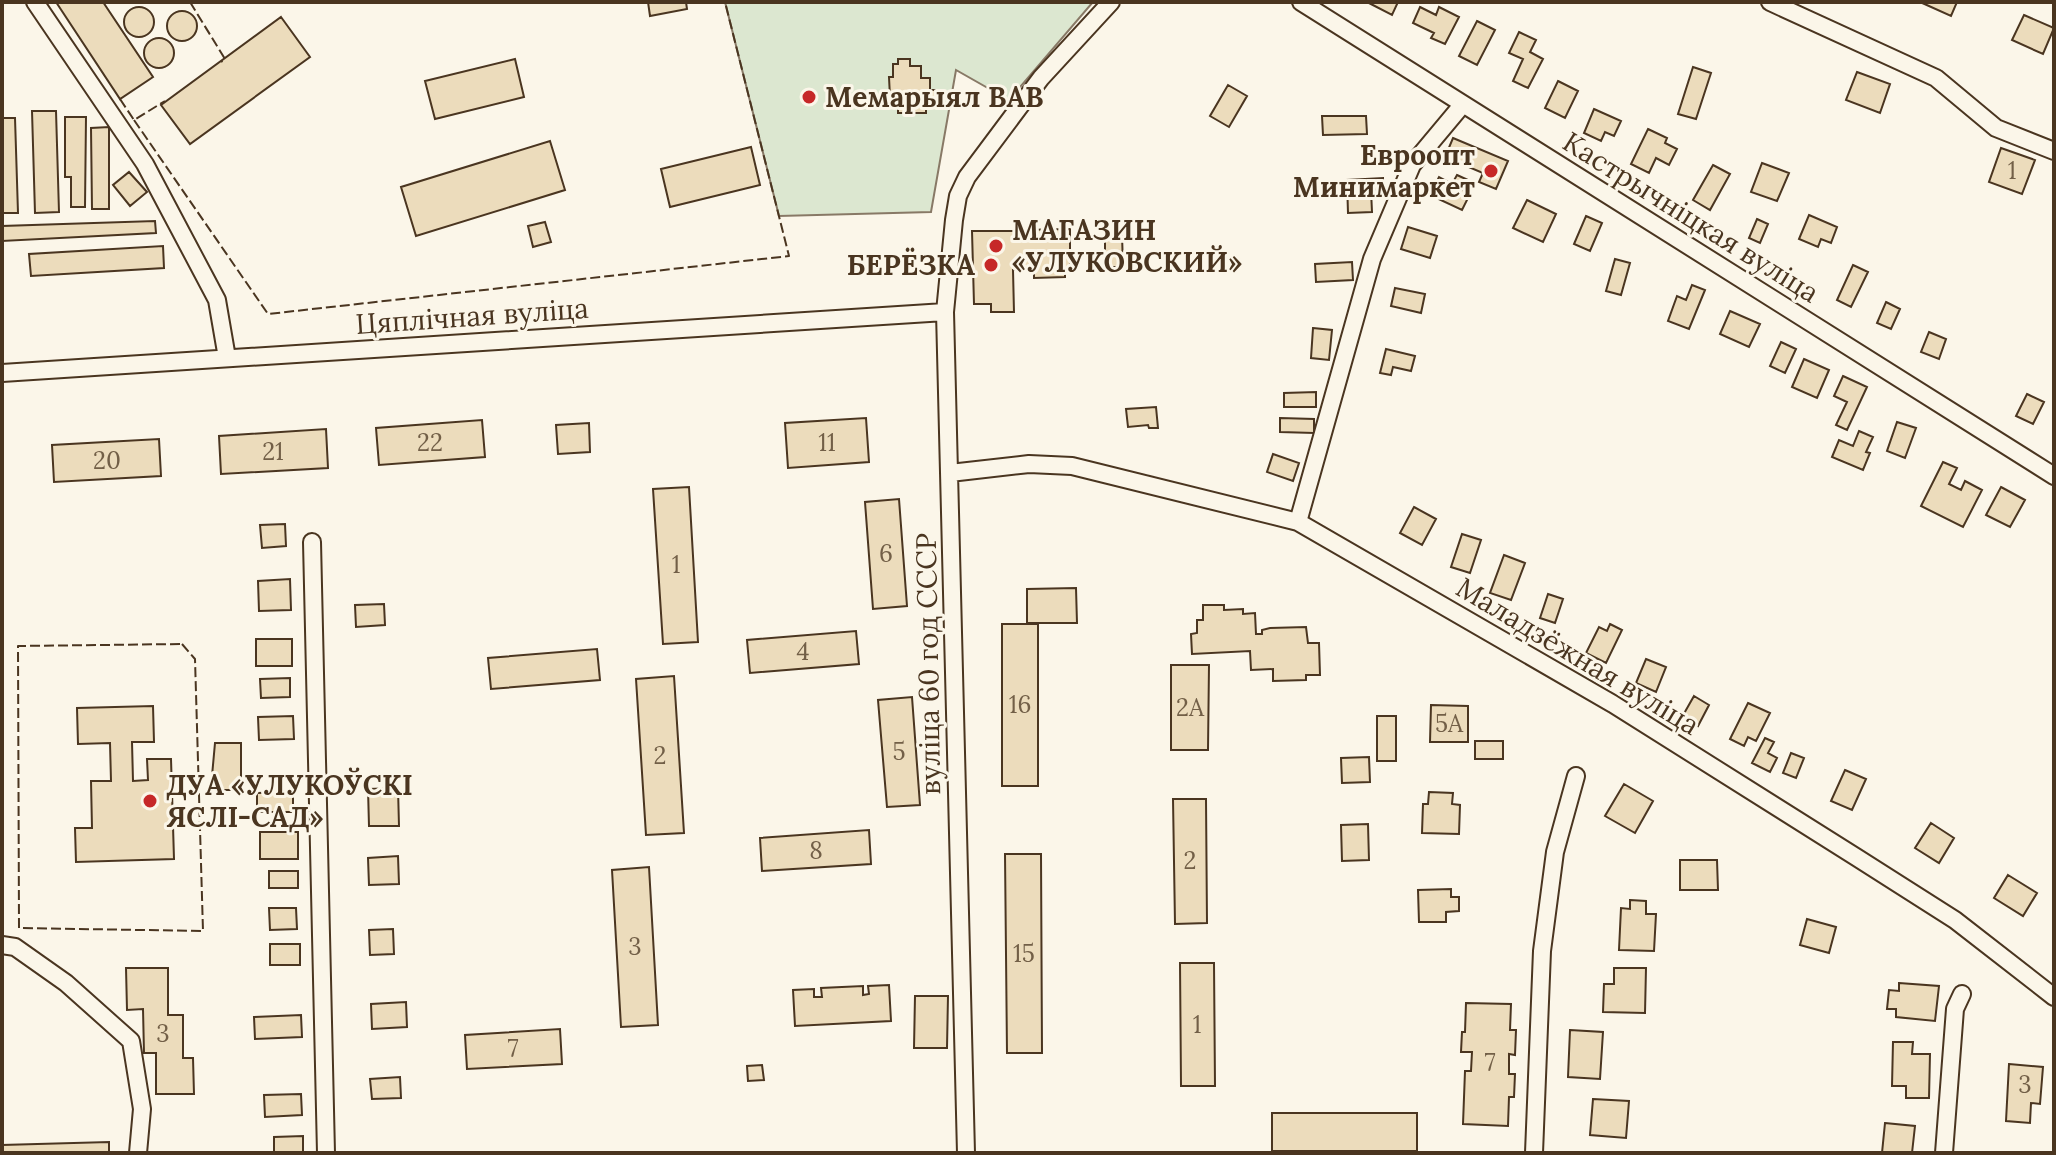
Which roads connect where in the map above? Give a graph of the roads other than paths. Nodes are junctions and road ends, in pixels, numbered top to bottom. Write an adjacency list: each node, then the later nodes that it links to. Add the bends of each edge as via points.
1 (35, 2): 8 (street, via 145,164 217,300)
2 (1111, 2): 7 (street, вуліца 60 год СССР, via 1041,78 967,177 956,208)
3 (1301, 2): 5 (street, Кастрычніцкая вуліца)
4 (1770, 2): 6 (street, via 1936,78 1996,128)
5 (1463, 104): 11 (street, Кастрычніцкая вуліца); 12 (street, via 1412,165 1372,259)
6 (2054, 151)
7 (945, 312): 8 (street, Цяплічная вуліца); 10 (street, вуліца 60 год СССР)
8 (227, 358): 9 (street, Цяплічная вуліца)
9 (2, 373)
10 (950, 473): 12 (street, Маладзёжная вуліца, via 1029,464 1072,466); 20 (street, вуліца 60 год СССР)
11 (2054, 476)
12 (1298, 522): 17 (street, Маладзёжная вуліца, via 1613,704 1955,920)
13 (312, 542): 19 (street)
14 (1576, 776): 21 (street, via 1555,852 1542,951)
15 (2, 945): 18 (street, via 15,947 66,983 131,1041 142,1109)
16 (1962, 994): 22 (street, via 1955,1009)
17 (2054, 997)
18 (138, 1153)
19 (326, 1153)
20 (966, 1153)
21 (1534, 1153)
22 (1944, 1153)

